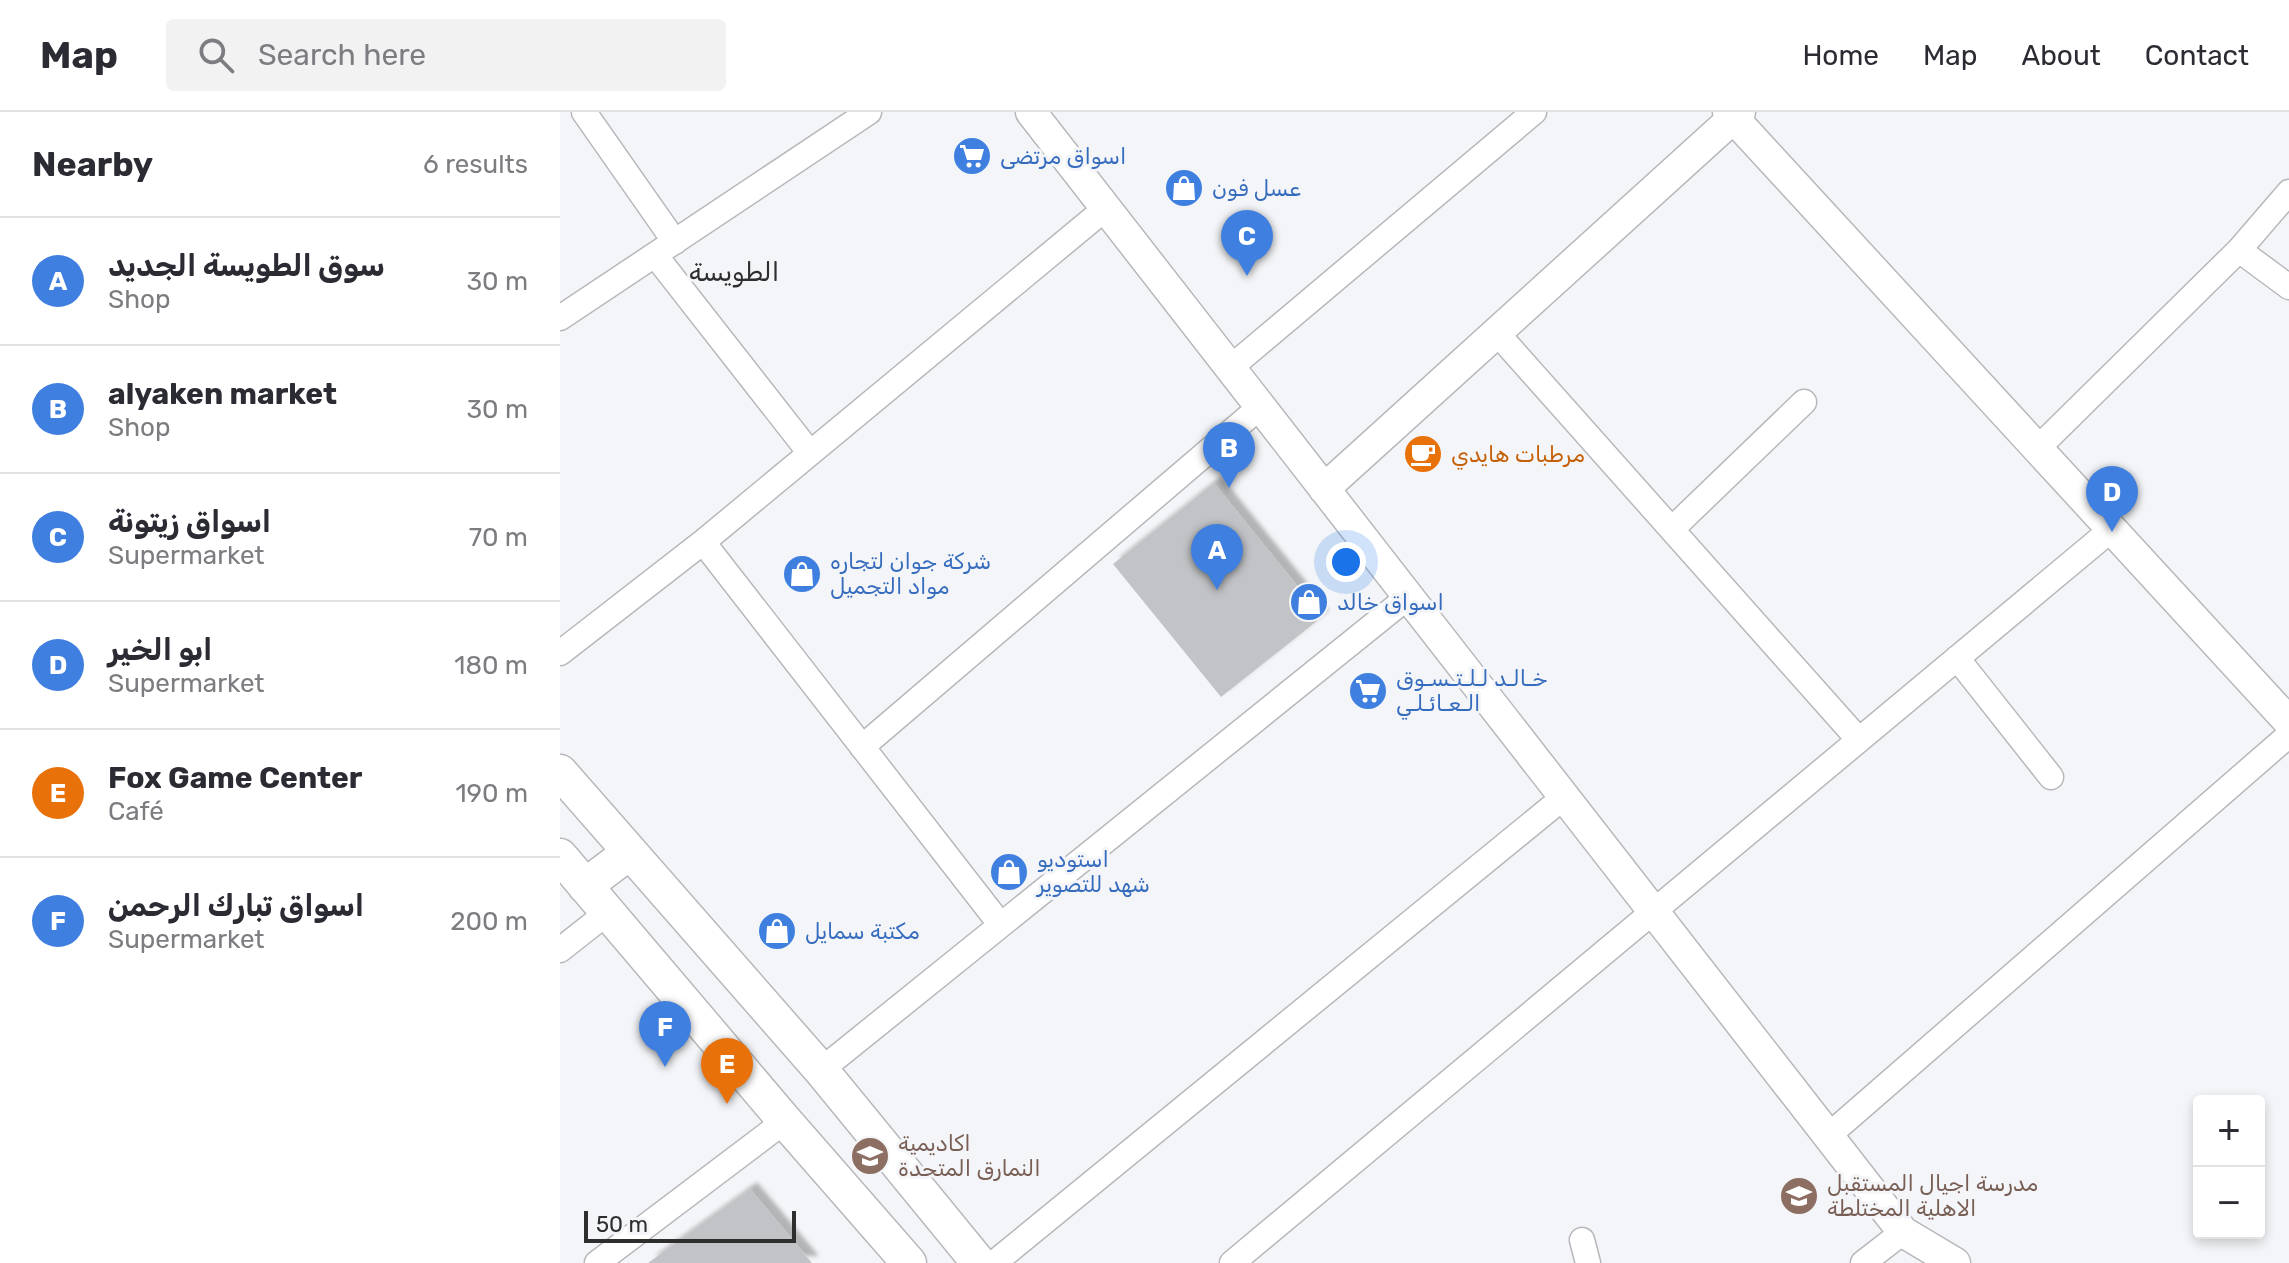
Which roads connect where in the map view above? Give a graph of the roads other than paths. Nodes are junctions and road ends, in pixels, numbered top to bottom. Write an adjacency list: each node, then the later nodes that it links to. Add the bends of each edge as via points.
1 (584, 112): 8 (street)
2 (869, 112): 8 (street)
3 (1031, 112): 7 (street)
4 (1534, 112): 13 (street)
5 (1734, 114): 12 (street); 16 (street)
6 (2289, 192): 9 (street)
7 (1106, 208): 13 (street); 17 (street)
8 (665, 248): 11 (street); 17 (street)
9 (2239, 250): 10 (street); 16 (street)
10 (2289, 287)
11 (560, 318)
12 (1496, 332): 18 (street); 19 (street)
13 (1230, 368): 15 (street)
14 (1804, 402): 19 (street)
15 (1260, 407): 18 (street); 28 (street)
16 (2038, 448): 20 (street)
17 (810, 453): 21 (street)
18 (1324, 489): 22 (street)
19 (1672, 529): 27 (street)
20 (2112, 529): 24 (street); 25 (street)
21 (703, 542): 23 (street); 28 (street)
22 (1408, 597): 31 (street); 37 (street)
23 (560, 653)
24 (1957, 658): 27 (street); 30 (street)
25 (2289, 722)
26 (2289, 735): 41 (street)
27 (1859, 740): 35 (street)
28 (862, 747): 37 (street)
29 (560, 772): 32 (main road)
30 (2051, 777)
31 (1564, 797): 35 (street); 46 (street)
32 (630, 852): 34 (main road); 39 (main road)
33 (560, 856): 34 (main road)
34 (585, 886): 36 (main road)
35 (1654, 912): 41 (street); 47 (street)
36 (607, 913): 38 (street); 40 (main road)
37 (1000, 924): 39 (street)
38 (560, 950)
39 (821, 1070): 45 (main road)
40 (785, 1121): 43 (street); 44 (main road)
41 (1828, 1136): 42 (street)
42 (1903, 1232): 48 (street); 49 (street)
43 (597, 1263)
44 (909, 1263)
45 (979, 1263)
46 (994, 1263)
47 (1232, 1263)
48 (1863, 1263)
49 (1955, 1263)

